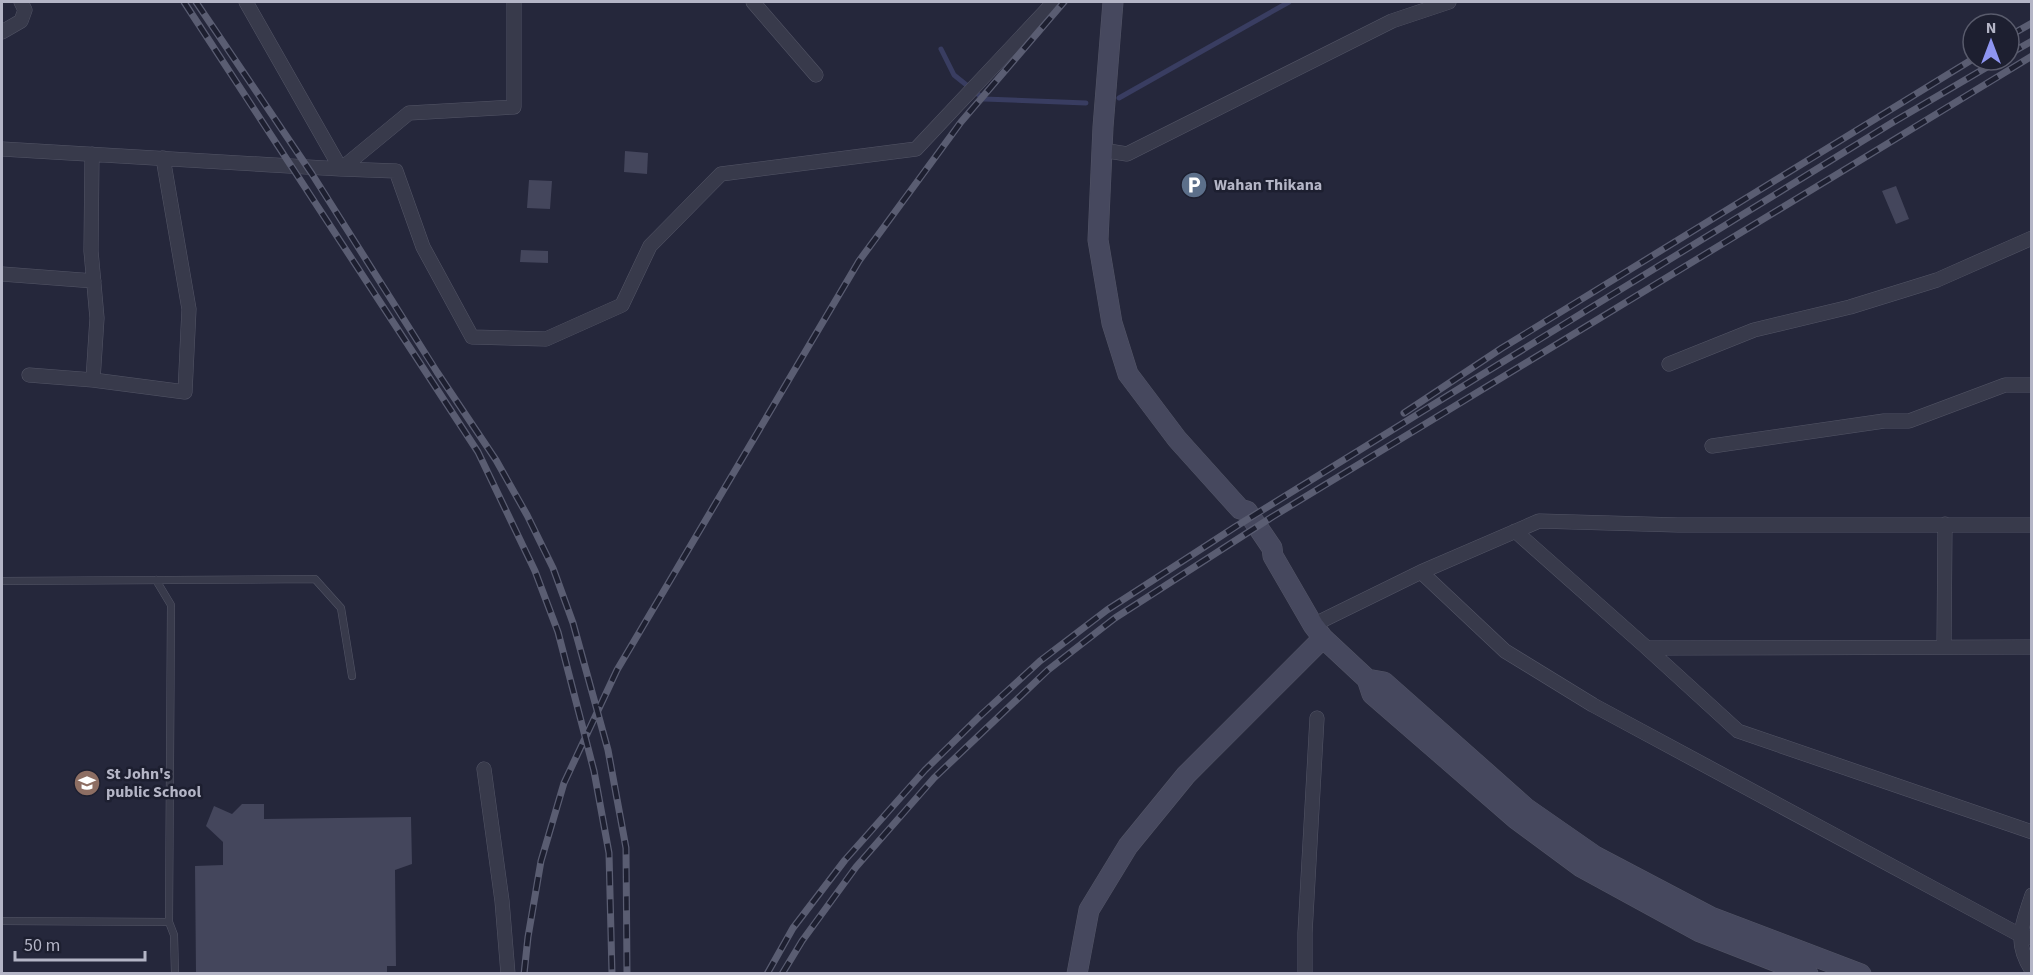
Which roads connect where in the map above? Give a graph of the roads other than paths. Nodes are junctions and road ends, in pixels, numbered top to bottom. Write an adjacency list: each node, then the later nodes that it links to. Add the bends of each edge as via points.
1 (21, 2): 8 (street, via 25,10 21,21)
2 (246, 2): 14 (street)
3 (514, 2): 14 (street, via 514,107 409,113)
4 (753, 2): 9 (street)
5 (1054, 2): 14 (street, via 916,149 721,174 650,246 622,305 546,339 472,336 423,247 396,171)
6 (1113, 2): 11 (main road)
7 (1449, 2): 11 (street, via 1392,21 1126,154)
8 (2, 32)
9 (816, 75)
10 (2, 148): 12 (street)
11 (1102, 150): 29 (main road, via 1098,240 1112,323 1128,374 1177,439 1240,509 1247,511)
12 (92, 154): 13 (street); 17 (street)
13 (163, 158): 14 (street); 20 (street, via 189,309 184,393)
14 (341, 170)
15 (2031, 238): 18 (street, via 1937,280 1850,307 1754,330)
16 (2, 274): 17 (street)
17 (94, 281): 20 (street, via 97,318)
18 (1669, 364)
19 (29, 375): 20 (street)
20 (93, 380)
21 (2031, 385): 22 (street, via 2005,385 1909,421 1884,421)
22 (1712, 446)
23 (1945, 524): 24 (street); 25 (street, via 1539,521); 30 (street)
24 (2031, 525)
25 (1515, 531): 26 (street); 32 (street)
26 (1421, 572): 29 (street); 41 (street, via 1505,651 1593,705)
27 (156, 580): 28 (lane); 33 (lane, via 315,579 341,608); 40 (lane, via 171,605)
28 (2, 581)
29 (1318, 632): 34 (main road); 46 (main road, via 1186,775 1128,846 1089,910)
30 (1944, 647): 31 (street); 32 (street)
31 (2031, 647)
32 (1647, 648): 37 (street, via 1738,731)
33 (352, 676)
34 (1366, 679): 42 (main road, via 1384,682 1526,808 1596,856 1711,917); 48 (main road, via 1372,694 1381,702 1516,819 1581,867 1700,932)
35 (1317, 718): 47 (street)
36 (484, 769): 45 (street)
37 (2031, 832)
38 (2031, 895): 41 (street)
39 (2, 921): 40 (lane)
40 (169, 922): 44 (lane, via 174,935)
41 (2026, 937): 43 (street, via 2024,958)
42 (1849, 971)
43 (2031, 971)
44 (175, 974)
45 (508, 974)
46 (1077, 974)
47 (1305, 974)
48 (1808, 974)

